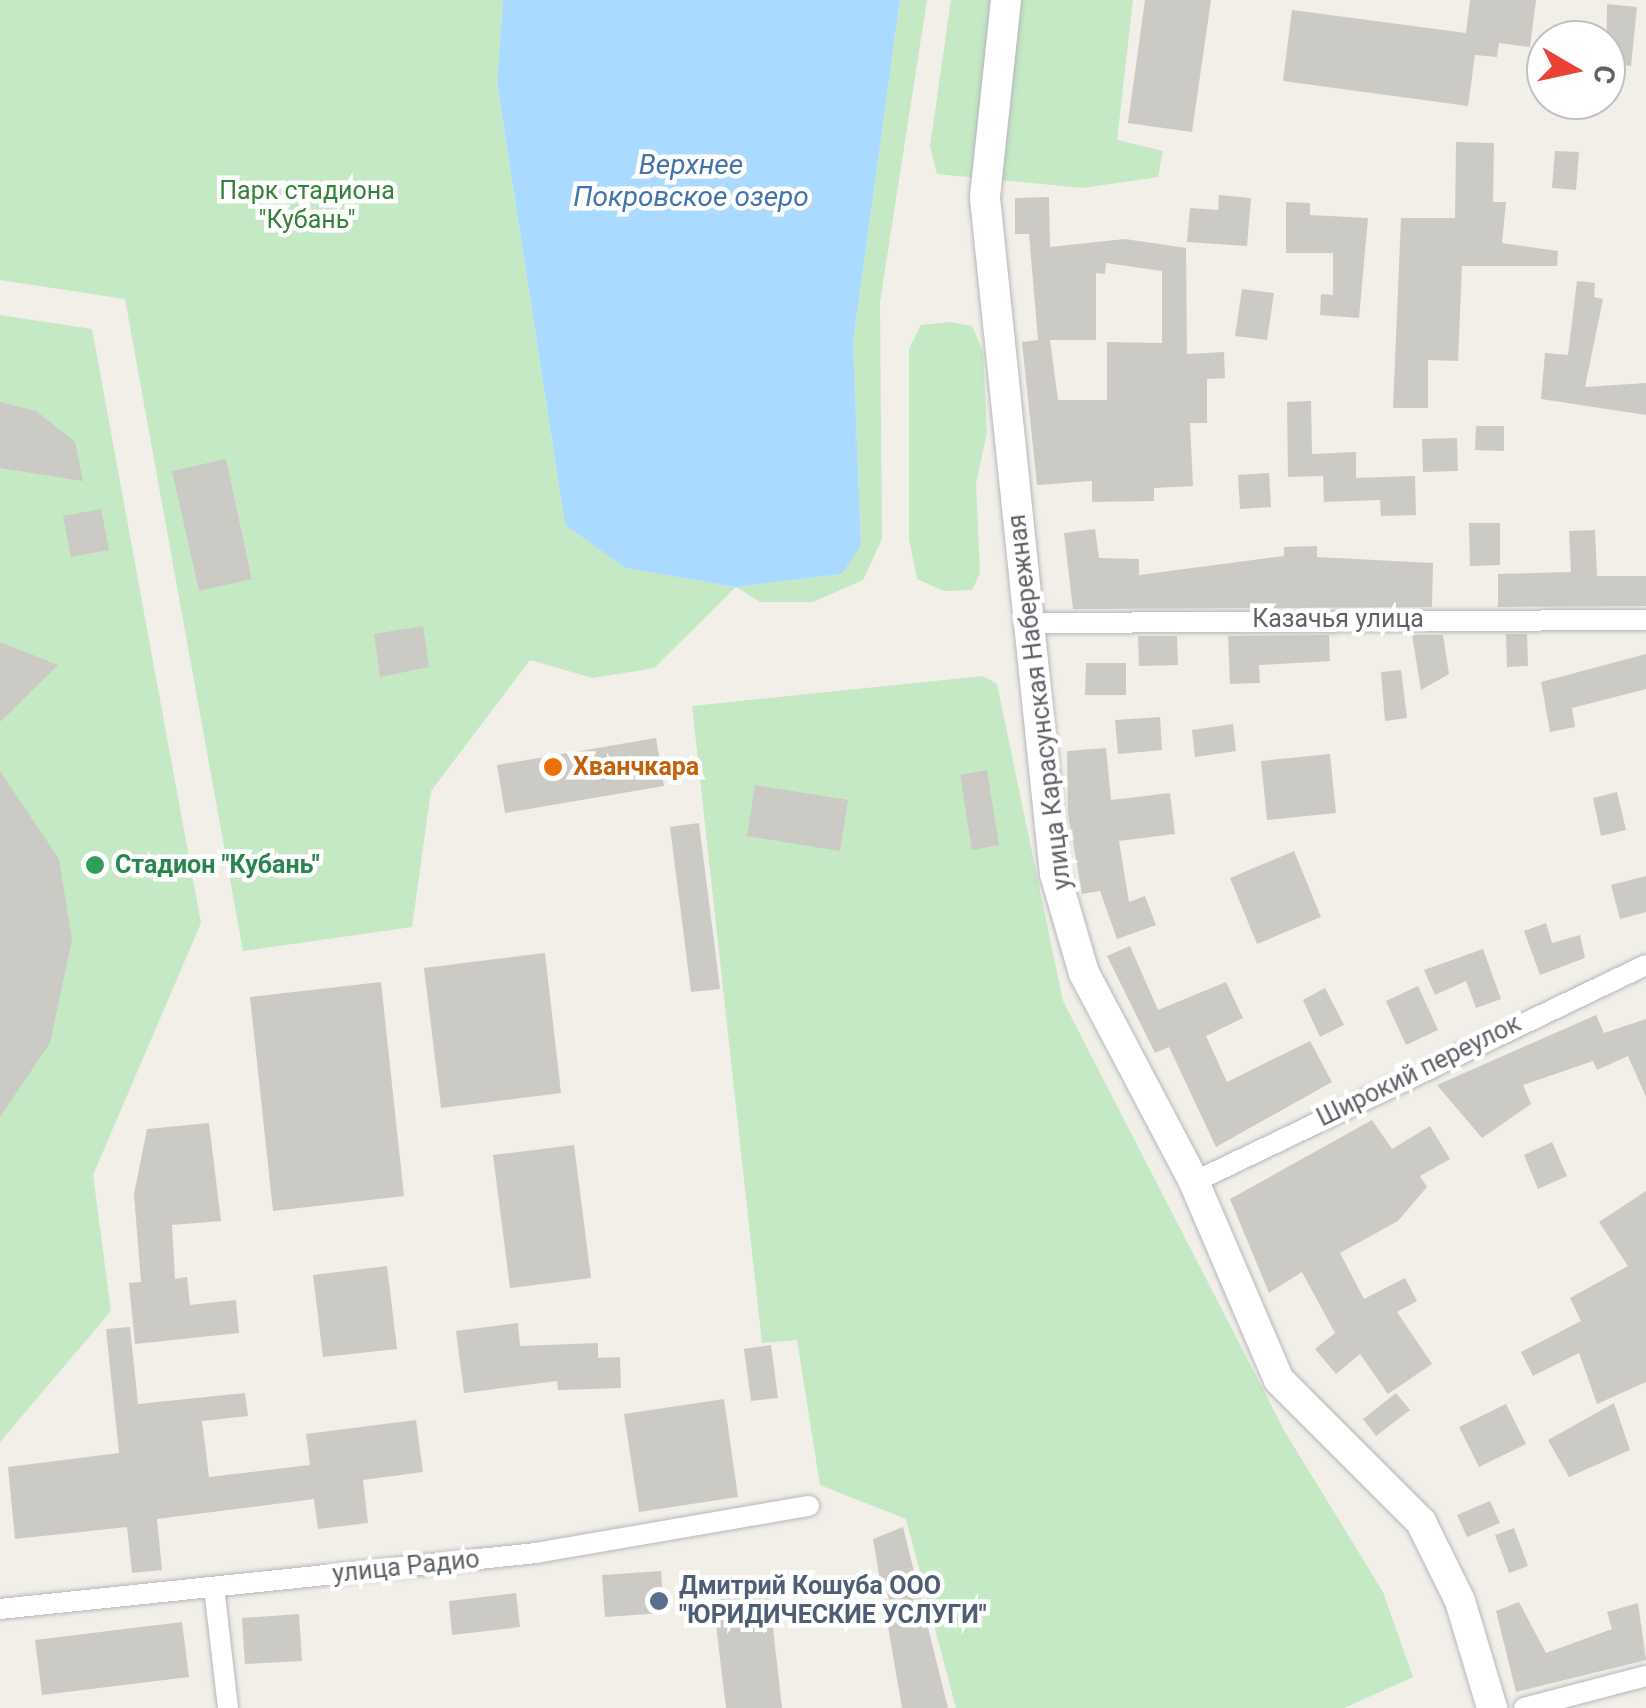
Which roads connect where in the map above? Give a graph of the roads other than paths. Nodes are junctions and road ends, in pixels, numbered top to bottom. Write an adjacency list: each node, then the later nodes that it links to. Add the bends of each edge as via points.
1 (1006, 0): 3 (street, улица Карасунская Набережная, via 985,198)
2 (1646, 620): 3 (street, Казачья улица)
3 (1030, 624): 5 (street, улица Карасунская Набережная, via 1056,874 1084,974)
4 (1646, 965): 5 (street, Широкий переулок)
5 (1194, 1182): 11 (street, улица Карасунская Набережная, via 1279,1380 1421,1522 1460,1602)
6 (809, 1506): 7 (street, улица Радио, via 536,1553)
7 (214, 1587): 8 (street, улица Радио); 10 (street)
8 (0, 1609)
9 (1646, 1676): 12 (street)
10 (228, 1708)
11 (1492, 1708)
12 (1524, 1708)

